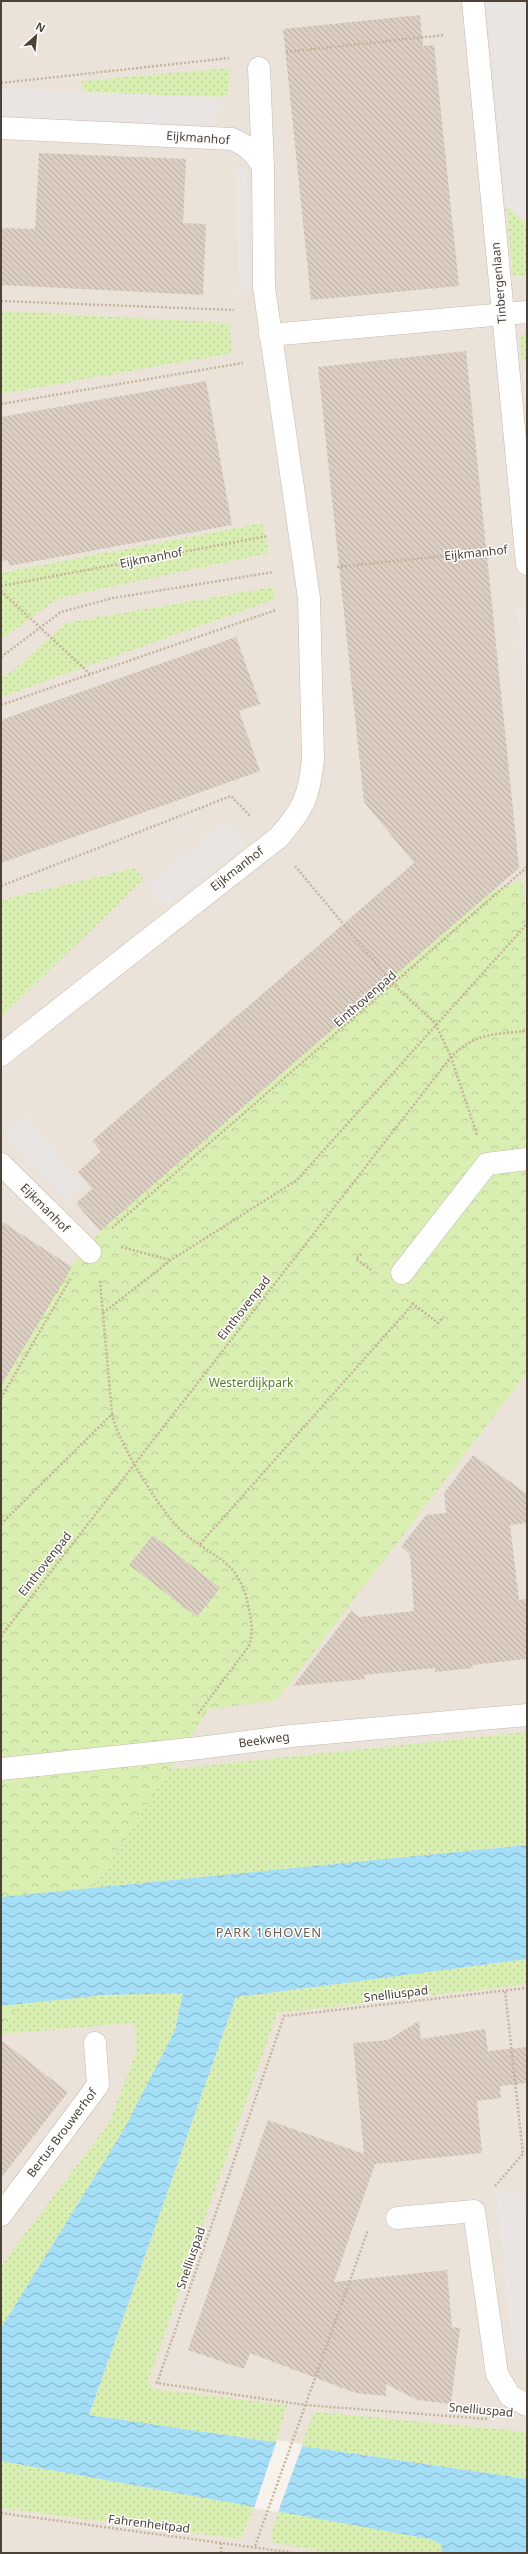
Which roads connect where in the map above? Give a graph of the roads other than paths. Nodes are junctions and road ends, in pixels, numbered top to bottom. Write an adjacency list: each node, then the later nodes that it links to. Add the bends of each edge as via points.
1 (473, 1): 6 (street, Tinbergenlaan)
2 (258, 68): 4 (street)
3 (1, 128): 4 (street, Eijkmanhof, via 232,139 247,145)
4 (263, 167): 7 (street, Eijkmanhof, via 264,287)
5 (527, 312): 6 (street)
6 (502, 314): 7 (street); 8 (street, Tinbergenlaan)
7 (270, 334): 9 (street, Eijkmanhof, via 309,598 313,759 304,804 295,818 273,840)
8 (526, 556)
9 (1, 1055)
10 (527, 1159): 13 (street, via 487,1164)
11 (1, 1164): 12 (street, Eijkmanhof)
12 (94, 1248)
13 (402, 1273)
14 (527, 1715): 15 (street, Beekweg, via 291,1736)
15 (1, 1769)
16 (95, 2043): 17 (street, Bertus Brouwerhof, via 98,2085)
17 (1, 2215)
18 (397, 2218): 19 (street, via 474,2211 497,2374 510,2396)
19 (527, 2405)

